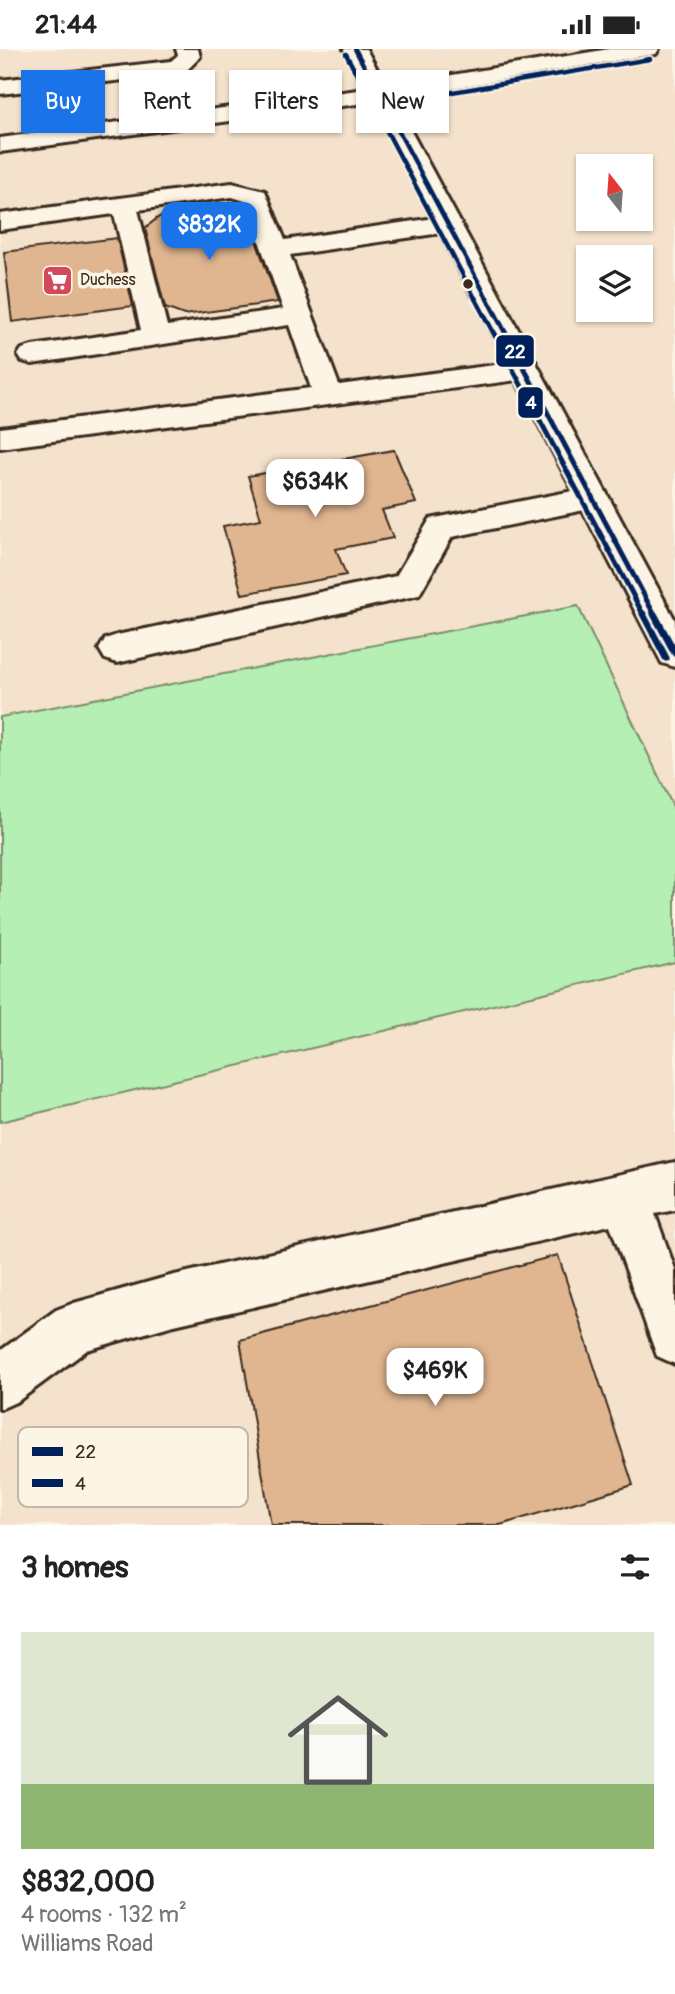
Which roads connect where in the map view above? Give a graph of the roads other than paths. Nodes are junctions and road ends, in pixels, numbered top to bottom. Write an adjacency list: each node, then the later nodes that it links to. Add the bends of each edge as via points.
1 (97, 49): 5 (main road)
2 (187, 49): 7 (main road, via 190,57 177,67)
3 (355, 49): 6 (main road)
4 (648, 49): 8 (main road)
5 (103, 70)
6 (366, 70)
7 (105, 75)
8 (449, 82)
9 (21, 85): 10 (main road)
10 (0, 87)
11 (356, 97): 13 (main road)
12 (400, 133): 16 (main road)
13 (0, 145)
14 (124, 205): 15 (main road); 17 (main road, via 232,190 256,196); 19 (main road)
15 (0, 222)
16 (448, 224): 17 (main road); 21 (main road)
17 (275, 249): 18 (main road)
18 (299, 315): 19 (main road); 22 (main road)
19 (156, 336): 20 (main road)
20 (32, 355)
21 (525, 370): 22 (main road); 24 (main road)
22 (328, 395): 23 (main road)
23 (0, 437)
24 (593, 498): 25 (main road, via 441,527 407,586); 26 (main road)
25 (117, 649)
26 (675, 653)
27 (675, 1186): 28 (main road)
28 (625, 1198): 29 (main road); 30 (main road, via 170,1301 74,1328)
29 (675, 1338)
30 (0, 1383)

